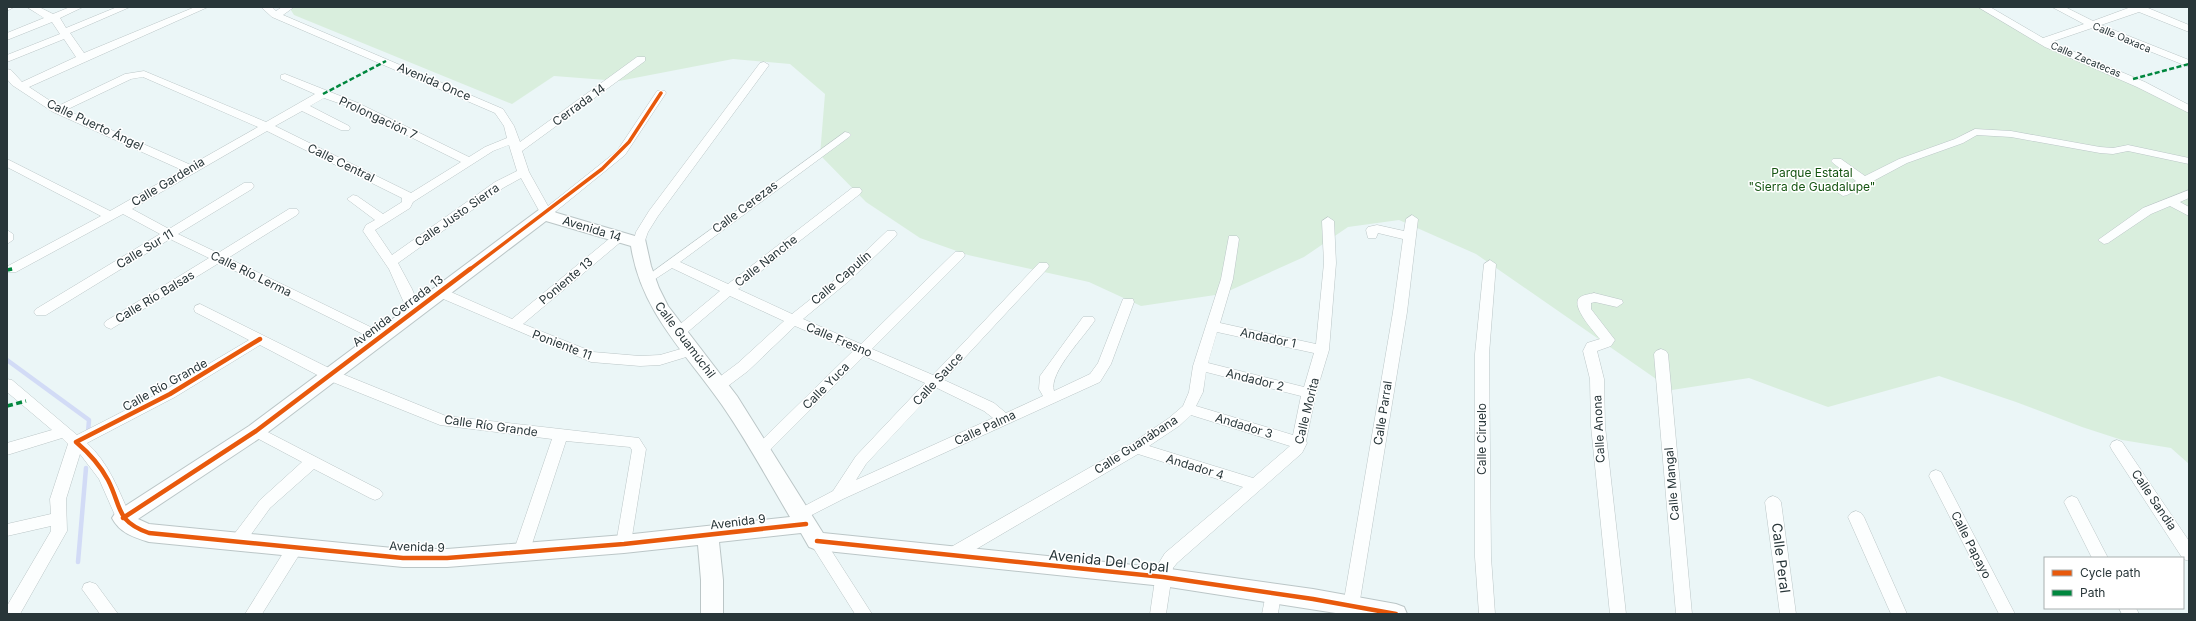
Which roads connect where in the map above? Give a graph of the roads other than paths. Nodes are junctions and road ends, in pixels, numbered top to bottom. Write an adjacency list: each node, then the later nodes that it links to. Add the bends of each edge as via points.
1 (32, 7): 11 (street)
2 (78, 7): 11 (street)
3 (125, 7): 14 (street)
4 (203, 7): 17 (street)
5 (266, 7): 10 (street, Avenida Once)
6 (289, 7): 10 (street)
7 (1983, 7): 16 (street, Calle Zacatecas)
8 (2057, 7): 12 (street, Calle Oaxaca)
9 (2140, 8): 12 (street); 13 (street)
10 (275, 15): 33 (street, Avenida Once, via 492,107 504,116)
11 (53, 18): 14 (street); 15 (street)
12 (2091, 24): 16 (street); 20 (street, Calle Oaxaca)
13 (2189, 29)
14 (66, 34): 17 (street); 18 (street)
15 (7, 38)
16 (2044, 41): 29 (street, Calle Zacatecas, via 2150,87)
17 (82, 58): 24 (street)
18 (7, 59)
19 (641, 60): 33 (street, Cerrada 14)
20 (2189, 64)
21 (764, 65): 65 (street, via 653,214 642,232)
22 (7, 72): 24 (street, Calle Puerto Ángel)
23 (285, 77): 26 (street, Prolongación 7)
24 (21, 87): 28 (street, Calle Puerto Ángel)
25 (661, 93): 51 (street, Avenida Cerrada 13, via 629,142 614,159)
26 (323, 94): 27 (street, Calle Gardenia); 37 (street, Prolongación 7, via 354,104)
27 (301, 106): 30 (street, Calle Gardenia); 31 (street)
28 (57, 110): 30 (street, Calle Central, via 137,74 144,74); 38 (street, Calle Puerto Ángel)
29 (2189, 110)
30 (266, 126): 38 (street, Calle Gardenia); 46 (street, Calle Central, via 407,196)
31 (345, 128)
32 (845, 135): 69 (street, Calle Cerezas)
33 (514, 145): 37 (street, Cerrada 14, via 489,149); 39 (street, Avenida Once)
34 (1837, 161): 40 (street)
35 (2189, 161): 40 (street, via 2128,148 2100,150 2011,134 1975,132 1959,141 1903,161)
36 (7, 162): 52 (street)
37 (470, 162): 46 (street, Cerrada 14)
38 (190, 169): 48 (street, Calle Gardenia)
39 (523, 172): 51 (street, Avenida Once); 68 (street, Calle Justo Sierra, via 499,185)
40 (1864, 182): 43 (street)
41 (248, 186): 57 (street, Calle Sur 11)
42 (856, 191): 74 (street, Calle Nanche)
43 (1843, 192)
44 (2189, 194): 47 (street)
45 (353, 199): 53 (street)
46 (409, 200): 53 (street, via 406,206)
47 (2171, 202): 50 (street); 64 (street, via 2147,211)
48 (123, 209): 52 (street, Calle Gardenia); 57 (street, Calle Río Lerma)
49 (293, 212): 67 (street, Calle Río Balsas)
50 (2189, 212)
51 (546, 213): 61 (street, Avenida 14, via 551,217); 75 (street, Avenida Cerrada 13)
52 (110, 216): 72 (street, Calle Gardenia)
53 (382, 219): 68 (street, via 369,231)
54 (1412, 219): 60 (street, Calle Parral)
55 (1328, 221): 90 (street, Calle Morita, via 1330,263)
56 (7, 234): 63 (street)
57 (169, 234): 67 (street, Calle Río Lerma); 80 (street, Calle Sur 11)
58 (891, 234): 81 (street, Calle Capulín, via 845,278)
59 (1372, 234): 60 (street, via 1372,230 1378,229)
60 (1410, 236): 135 (street, Calle Parral, via 1400,312)
61 (619, 237): 65 (street, Avenida 14); 84 (street, Poniente 13)
62 (1233, 239): 85 (street, Calle Guanábana, via 1227,279)
63 (7, 240)
64 (2104, 240)
65 (639, 243): 73 (street, Calle Guamúchil)
66 (960, 255): 89 (street, Calle Yuca)
67 (219, 258): 83 (street, Calle Río Balsas); 87 (street, Calle Río Lerma)
68 (392, 261): 79 (street, via 403,280)
69 (671, 263): 73 (street, Calle Cerezas); 74 (street, Calle Fresno)
70 (1490, 264): 143 (street, Calle Ciruelo, via 1482,354 1483,556)
71 (1043, 266): 95 (street, Calle Sauce)
72 (9, 268)
73 (646, 281): 86 (street, Calle Guamúchil, via 656,302)
74 (729, 290): 81 (street, Calle Fresno); 86 (street, Calle Nanche)
75 (439, 292): 79 (street, Avenida Cerrada 13); 84 (street, Poniente 11)
76 (1128, 302): 99 (street, Calle Palma, via 1100,372 1086,382)
77 (1617, 303): 144 (street, Calle Anona, via 1594,297 1584,301 1585,310 1608,338 1606,343 1592,346 1590,351 1597,379 1598,426)
78 (200, 309): 88 (street)
79 (414, 311): 87 (street, Avenida Cerrada 13)
80 (41, 312)
81 (793, 320): 89 (street, Calle Fresno); 97 (street, Calle Capulín, via 743,367)
82 (1088, 320): 99 (street, via 1047,376 1046,389)
83 (111, 324)
84 (512, 325): 91 (street, Poniente 11, via 578,353 605,360 660,360)
85 (1213, 326): 90 (street, Andador 1); 93 (street, Calle Guanábana)
86 (678, 333): 91 (street, Calle Guamúchil)
87 (380, 337): 94 (street, Avenida Cerrada 13)
88 (260, 339): 94 (street, Calle Río Grande); 105 (street, Calle Río Grande, via 173,393)
89 (862, 350): 95 (street, Calle Fresno); 110 (street, Calle Yuca)
90 (1322, 350): 98 (street, Calle Morita)
91 (691, 351): 97 (street, Calle Guamúchil)
92 (1660, 354): 145 (street, Calle Mangal)
93 (1200, 366): 98 (street, Andador 2); 100 (street, Calle Guanábana, via 1196,392)
94 (330, 375): 102 (street, Avenida Cerrada 13); 104 (street, Calle Río Grande, via 445,421)
95 (936, 382): 101 (street, Calle Fresno, via 989,407); 115 (street, Calle Sauce, via 861,460)
96 (7, 384): 103 (street)
97 (719, 385): 110 (street, Calle Guamúchil)
98 (1309, 393): 106 (street, Calle Morita)
99 (1051, 398): 101 (street, Calle Palma)
100 (1188, 409): 106 (street, Andador 3); 108 (street, Calle Guanábana)
101 (1004, 419): 115 (street, Calle Palma)
102 (256, 431): 111 (street); 120 (street, Avenida Cerrada 13)
103 (64, 432): 105 (street); 109 (street)
104 (561, 435): 125 (street, Calle Río Grande, via 636,443 639,449); 127 (street)
105 (76, 442): 119 (street, via 58,499); 120 (street, via 98,463 111,485)
106 (1300, 443): 113 (street, Calle Morita, via 1292,455)
107 (2117, 446): 128 (street, Calle Sandia)
108 (1136, 448): 113 (street, Andador 4); 129 (street, Calle Guanábana)
109 (7, 449)
110 (762, 449): 121 (street, Calle Guamúchil)
111 (314, 462): 114 (street); 124 (street, via 265,504)
112 (1936, 476): 148 (street, Calle Papayo)
113 (1255, 485): 131 (street, Calle Morita, via 1171,558 1165,566)
114 (375, 494)
115 (838, 495): 121 (street, Calle Palma)
116 (1774, 502): 146 (street, Calle Peral)
117 (2072, 502): 130 (street)
118 (1856, 517): 147 (street)
119 (59, 518): 122 (street); 133 (street, via 59,531)
120 (123, 518): 124 (street, Avenida 9, via 135,529 149,534)
121 (807, 527): 123 (street, Avenida 9); 129 (street, Avenida Del Copal); 141 (street, Calle Guamúchil)
122 (7, 530)
123 (708, 536): 125 (street, Avenida 9); 140 (street)
124 (237, 542): 126 (street, Avenida 9)
125 (624, 544): 127 (street, Avenida 9)
126 (296, 547): 127 (street, Avenida 9, via 403,558); 139 (street)
127 (521, 553)
128 (2189, 554)
129 (950, 556): 131 (street, Avenida Del Copal)
130 (2100, 557)
131 (1163, 577): 134 (street, Avenida Del Copal); 142 (street, Calle Morita)
132 (90, 589): 138 (street)
133 (14, 601): 137 (street)
134 (1271, 604): 135 (street, Avenida Del Copal)
135 (1351, 606): 136 (street, Avenida Del Copal)
136 (1388, 613)
137 (11, 614)
138 (110, 614)
139 (253, 614)
140 (712, 614)
141 (864, 614)
142 (1158, 614)
143 (1487, 614)
144 (1618, 614)
145 (1684, 614)
146 (1788, 614)
147 (1899, 614)
148 (2007, 614)

